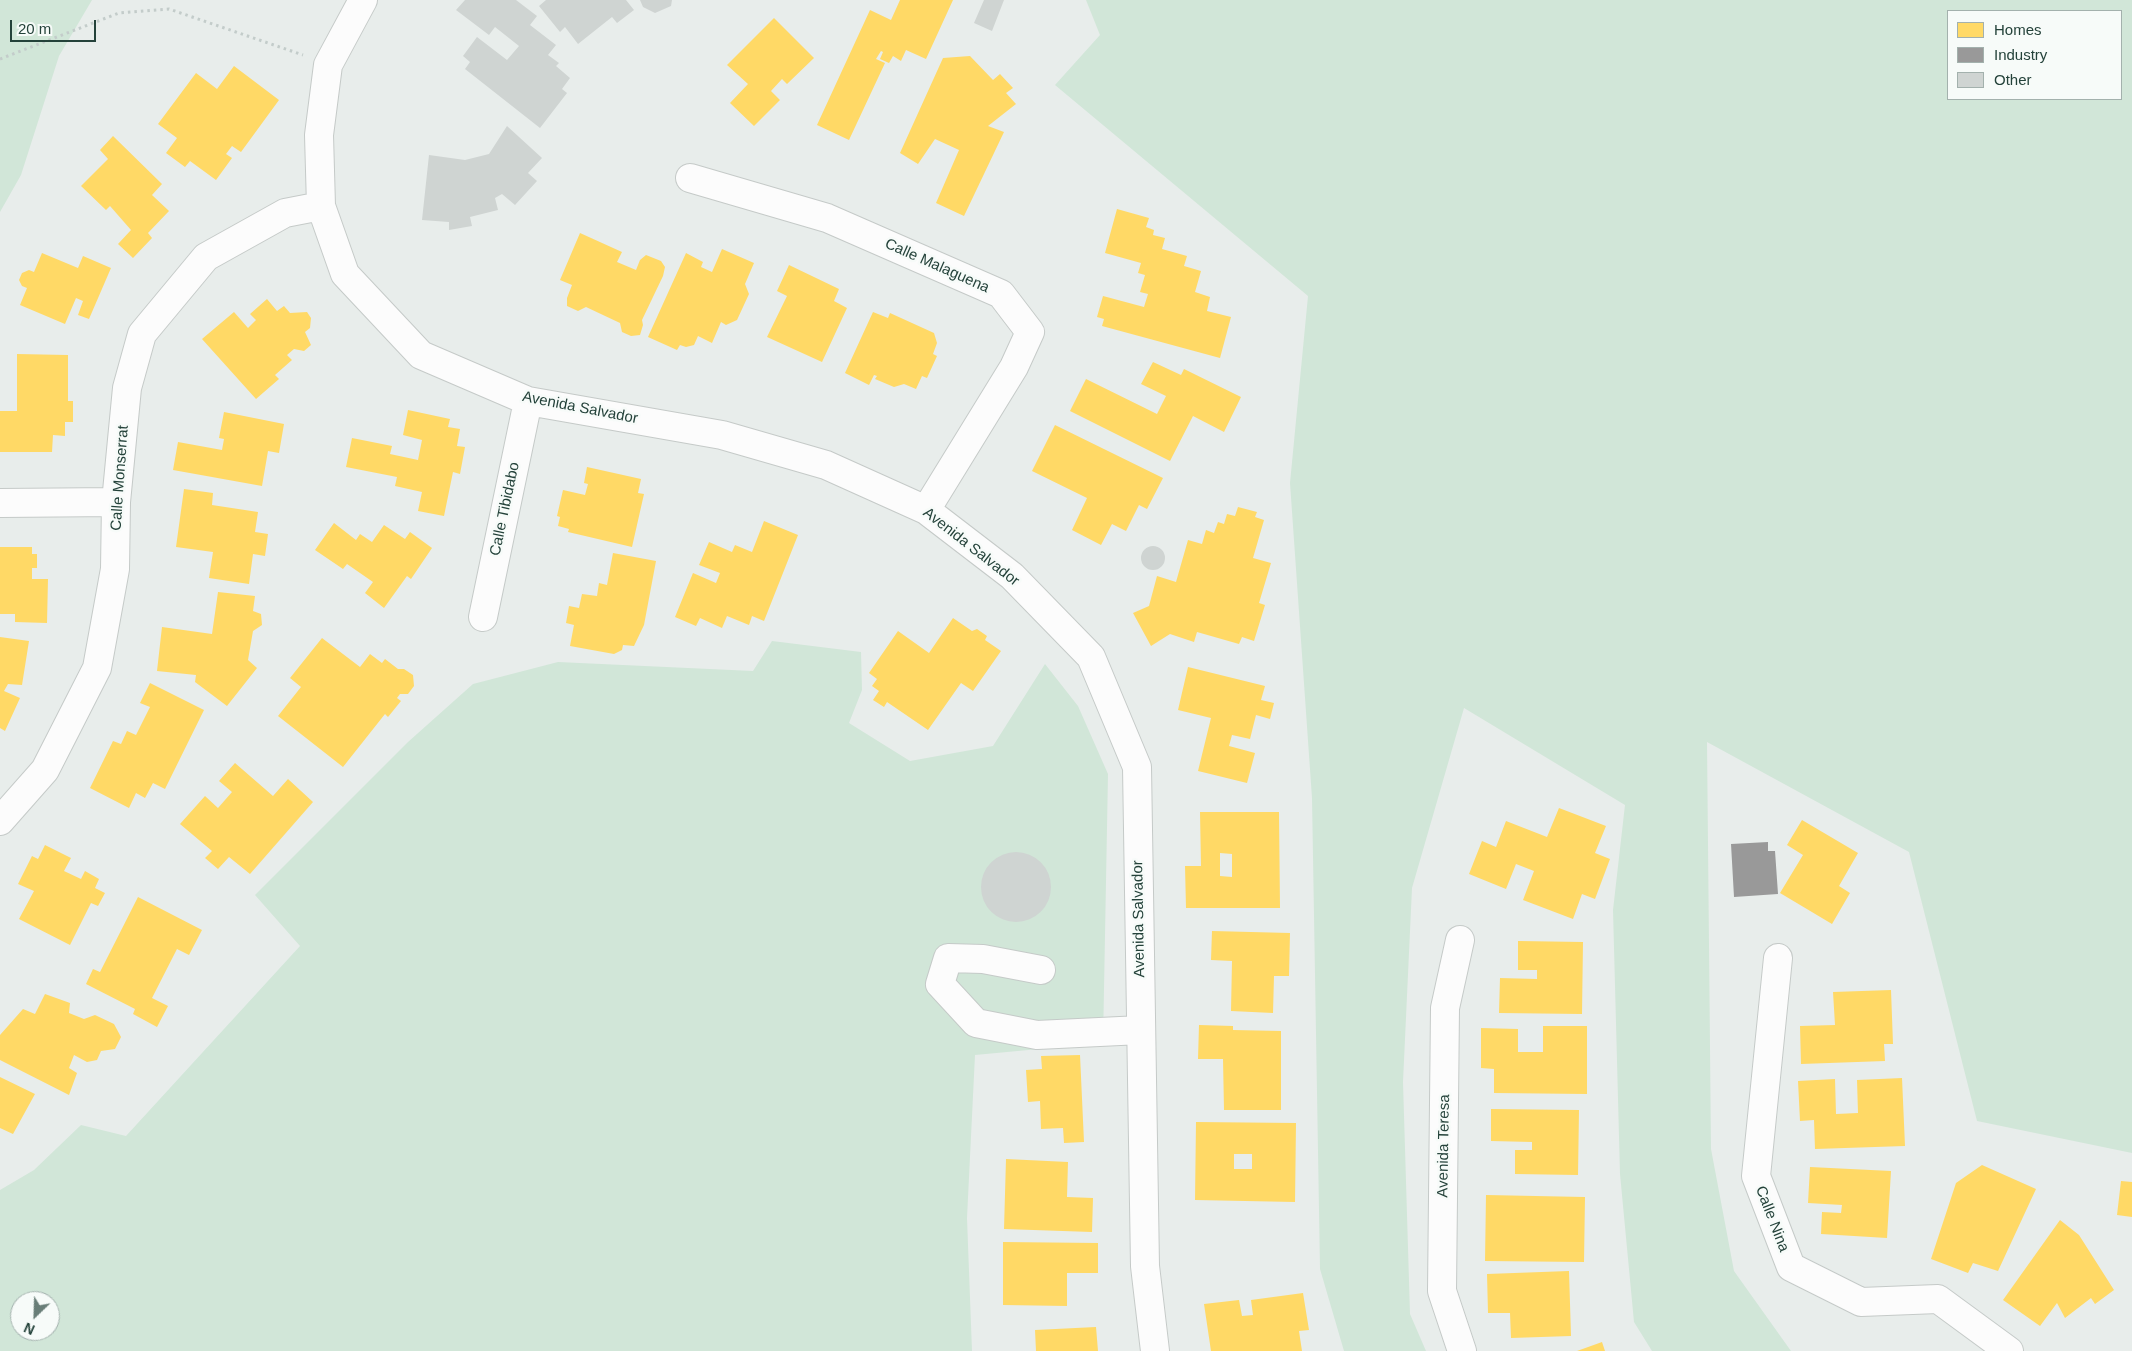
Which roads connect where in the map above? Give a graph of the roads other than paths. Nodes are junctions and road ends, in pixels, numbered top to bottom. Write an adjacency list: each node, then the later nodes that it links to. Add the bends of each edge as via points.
1 (363, 0): 3 (street, Avenida Salvador, via 328,65 319,135)
2 (690, 178): 7 (street, Calle Malaguena, via 827,218 1001,294 1030,332 1014,367)
3 (321, 206): 4 (street, Avenida Salvador, via 345,274 421,356); 5 (street, Calle Monserrat, via 285,213 206,257 142,334 127,388)
4 (528, 400): 7 (street, Avenida Salvador, via 722,435 826,465); 8 (street, Calle Tibidabo)
5 (116, 502): 6 (street); 9 (street, Calle Monserrat, via 115,569 97,668 44,770)
6 (0, 503)
7 (926, 510): 13 (street, Avenida Salvador, via 1012,576 1092,656 1137,767)
8 (483, 617)
9 (0, 821)
10 (1460, 940): 15 (street, Avenida Teresa, via 1445,1008 1442,1291)
11 (1778, 958): 16 (street, Calle Nina, via 1756,1176 1791,1266 1861,1302 1938,1299)
12 (1041, 970): 13 (street, via 983,959 948,958 940,984 976,1023 1037,1034)
13 (1141, 1030): 14 (street, Avenida Salvador, via 1145,1266)
14 (1155, 1351)
15 (1462, 1351)
16 (2009, 1351)

